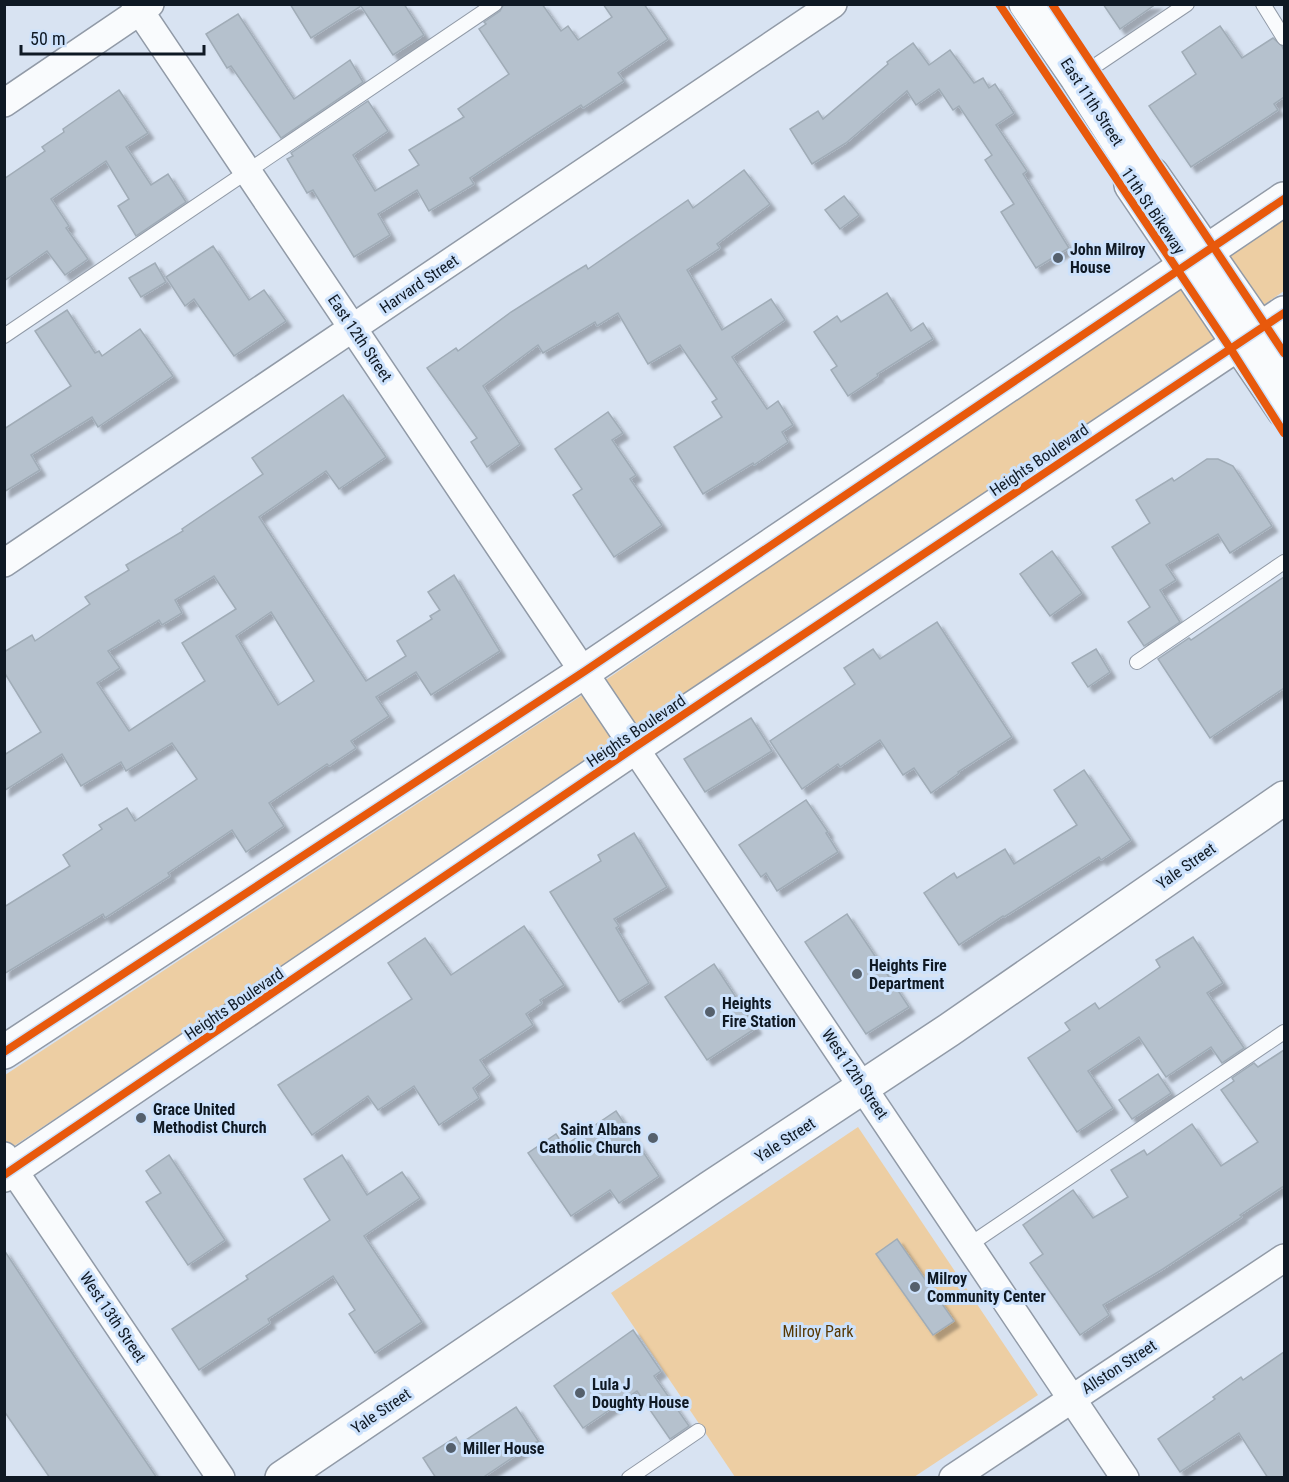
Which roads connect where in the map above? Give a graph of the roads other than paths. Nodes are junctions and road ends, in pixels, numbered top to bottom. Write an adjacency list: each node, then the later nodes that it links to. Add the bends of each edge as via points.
1 (495, 4): 10 (lane)
2 (832, 4): 13 (street, Harvard Street)
3 (1026, 4): 8 (main road, East 11th Street)
4 (1186, 4): 8 (lane)
5 (1263, 4): 7 (lane)
6 (142, 7): 9 (street); 10 (street, East 12th Street)
7 (1284, 38)
8 (1077, 78): 12 (main road, East 11th Street, via 1129,159 1152,174)
9 (4, 103)
10 (248, 172): 13 (street, East 12th Street); 15 (lane)
11 (1284, 199): 12 (main road)
12 (1196, 259): 14 (main road, East 11th Street); 21 (main road)
13 (353, 328): 19 (street, Harvard Street); 21 (street, East 12th Street)
14 (1261, 328): 16 (main road); 17 (main road); 22 (main road, Heights Boulevard)
15 (4, 336)
16 (1284, 364)
17 (1284, 411)
18 (1284, 562): 20 (lane)
19 (4, 563)
20 (1137, 662)
21 (585, 671): 22 (street, West 12th Street); 25 (main road)
22 (635, 747): 26 (street, West 12th Street); 27 (main road, Heights Boulevard)
23 (1284, 798): 26 (main road, Yale Street)
24 (1284, 1032): 28 (lane)
25 (4, 1052)
26 (862, 1089): 28 (street, West 12th Street); 33 (main road, Yale Street)
27 (7, 1167): 32 (street, West 13th Street)
28 (969, 1245): 30 (street, West 12th Street)
29 (1284, 1258): 30 (street, Allston Street)
30 (1072, 1398): 35 (street, Allston Street); 36 (street, West 12th Street)
31 (698, 1431): 34 (lane)
32 (221, 1478)
33 (282, 1478)
34 (629, 1478)
35 (953, 1478)
36 (1125, 1478)

